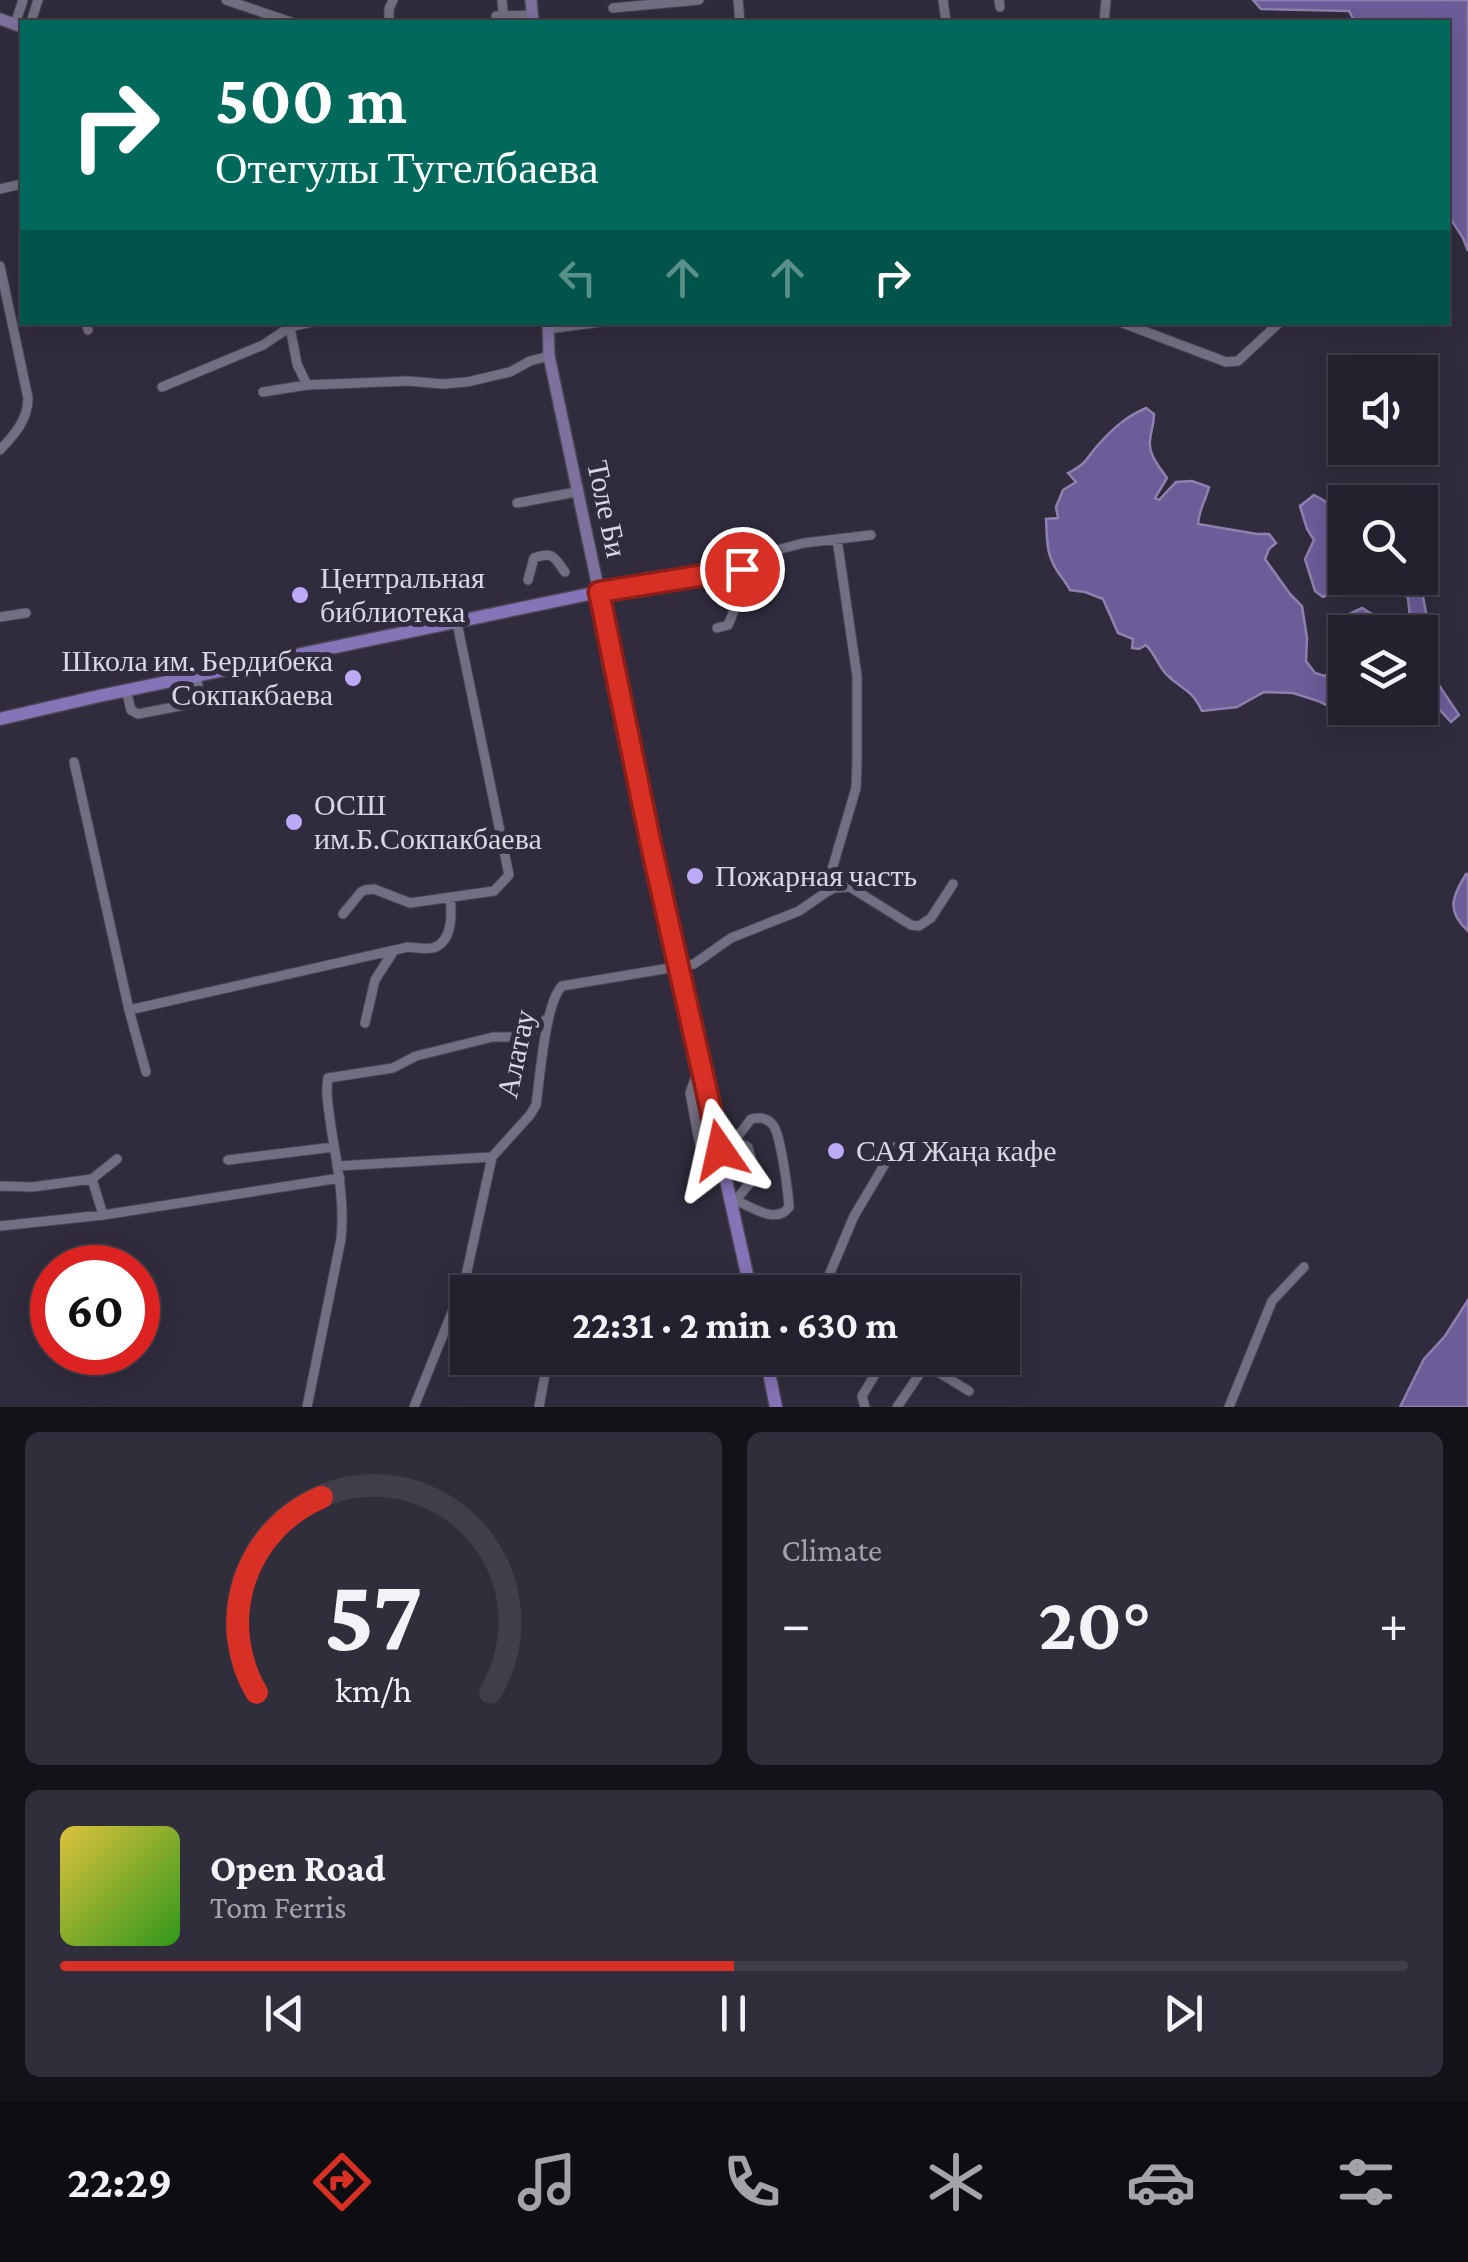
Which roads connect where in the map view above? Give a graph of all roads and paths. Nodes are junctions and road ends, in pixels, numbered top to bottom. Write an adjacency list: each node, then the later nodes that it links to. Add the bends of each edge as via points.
1 (23, 0): 11 (street)
2 (226, 0): 10 (street)
3 (502, 0): 7 (street)
4 (532, 0): 8 (street)
5 (699, 0): 6 (street)
6 (613, 8)
7 (501, 18): 8 (street)
8 (533, 18)
9 (0, 19): 11 (street)
10 (285, 20)
11 (19, 25)
12 (0, 266): 22 (street, via 28,398 19,429)
13 (299, 325): 17 (street)
14 (1128, 325): 15 (street, via 1238,362)
15 (1277, 325)
16 (548, 326): 18 (street, Толе Би)
17 (290, 327): 19 (street, via 263,345); 20 (street)
18 (549, 356): 20 (street, via 467,382); 23 (street, Толе Би)
19 (162, 386)
20 (308, 386): 21 (street)
21 (263, 392)
22 (0, 450)
23 (576, 492): 24 (street); 30 (street, Толе Би)
24 (517, 503)
25 (871, 536): 26 (street)
26 (837, 538): 27 (street, via 765,553); 40 (street, via 857,676 857,762 856,788)
27 (737, 570): 30 (street); 34 (street, via 736,604 728,625)
28 (564, 572): 29 (street, via 551,554 536,556)
29 (528, 580)
30 (599, 592): 33 (main road); 44 (main road, Толе Би)
31 (26, 612): 32 (street)
32 (0, 617)
33 (457, 623): 35 (main road); 41 (street, via 509,875 494,890)
34 (717, 628)
35 (196, 676): 36 (main road); 36 (street, via 195,702 138,714 130,710)
36 (126, 690): 37 (main road)
37 (0, 720)
38 (74, 762): 45 (street)
39 (953, 884): 40 (street, via 919,926 850,887)
40 (824, 893): 44 (street, via 800,911 730,938)
41 (450, 897): 42 (street, via 410,902 371,889 360,892); 43 (street, via 443,942)
42 (344, 914)
43 (393, 951): 45 (street); 47 (street, via 375,980)
44 (678, 968): 46 (street, Алатау, via 562,986); 48 (main road, Толе Би)
45 (129, 1010): 49 (street)
46 (549, 1016): 50 (street, via 517,1037 493,1037 393,1068 328,1078); 53 (street, Алатау, via 536,1105)
47 (365, 1023)
48 (701, 1063): 52 (main road, Толе Би); 57 (street, via 690,1093 702,1157)
49 (146, 1072)
50 (334, 1147): 55 (street); 56 (street)
51 (895, 1147): 67 (street)
52 (724, 1149): 57 (main road, Толе Би); 61 (street, via 748,1146 756,1176); 61 (street, via 751,1119 771,1122 789,1206 776,1216)
53 (492, 1156): 56 (street); 65 (street)
54 (117, 1160): 58 (street)
55 (228, 1160)
56 (337, 1166): 59 (street)
57 (725, 1176): 61 (main road, Толе Би)
58 (92, 1178): 60 (street); 62 (street)
59 (340, 1178): 62 (street); 73 (street, via 341,1240)
60 (0, 1186)
61 (733, 1202): 66 (main road, Толе Би)
62 (104, 1216): 63 (street)
63 (0, 1226)
64 (1304, 1267): 79 (street, via 1272,1302)
65 (466, 1275)
66 (748, 1275)
67 (829, 1275)
68 (450, 1317): 74 (street)
69 (545, 1375): 75 (street)
70 (769, 1375): 76 (main road)
71 (875, 1375): 77 (street, via 862,1396)
72 (970, 1391): 78 (street, via 925,1366)
73 (307, 1407)
74 (414, 1407)
75 (539, 1407)
76 (776, 1407)
77 (865, 1407)
78 (897, 1407)
79 (1229, 1407)

